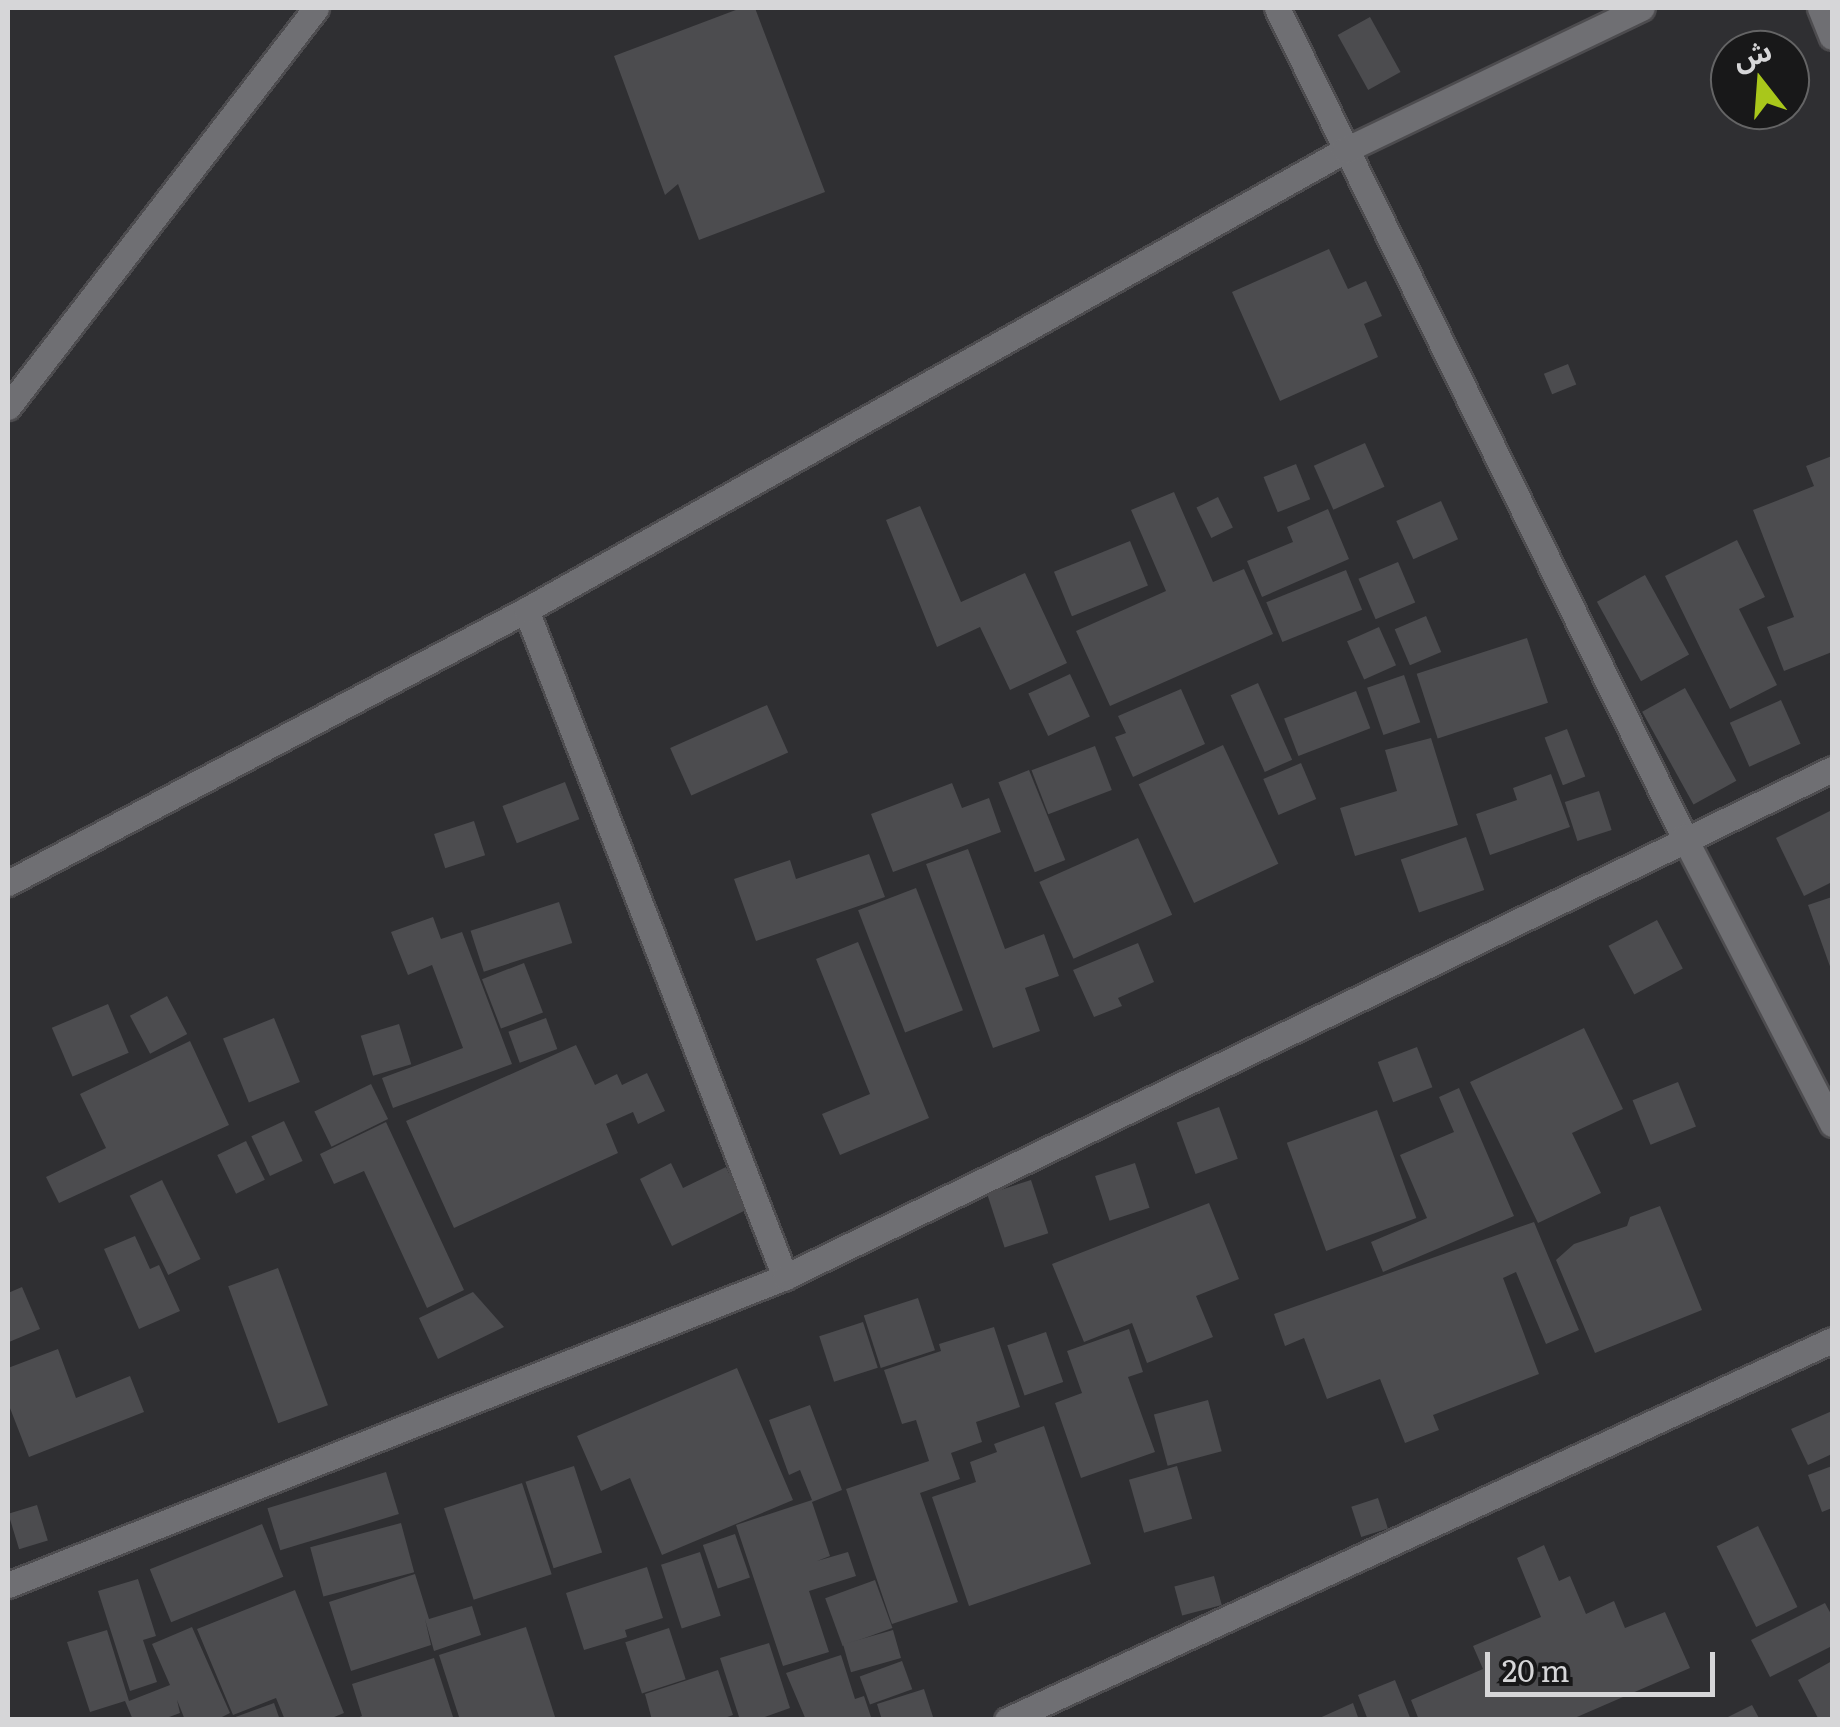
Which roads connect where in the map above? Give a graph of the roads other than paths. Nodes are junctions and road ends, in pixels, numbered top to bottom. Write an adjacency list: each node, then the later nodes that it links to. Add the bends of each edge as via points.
1 (316, 8): 7 (street)
2 (1276, 8): 6 (street)
3 (1642, 8): 6 (street)
4 (1820, 8): 5 (street)
5 (1832, 37)
6 (1345, 150): 8 (street); 10 (street)
7 (8, 408)
8 (526, 610): 11 (street); 13 (street)
9 (1832, 769): 10 (street)
10 (1684, 837): 12 (street); 13 (street)
11 (8, 884)
12 (1832, 1124)
13 (785, 1277): 15 (street)
14 (1832, 1340): 16 (street)
15 (8, 1585)
16 (1007, 1720)

